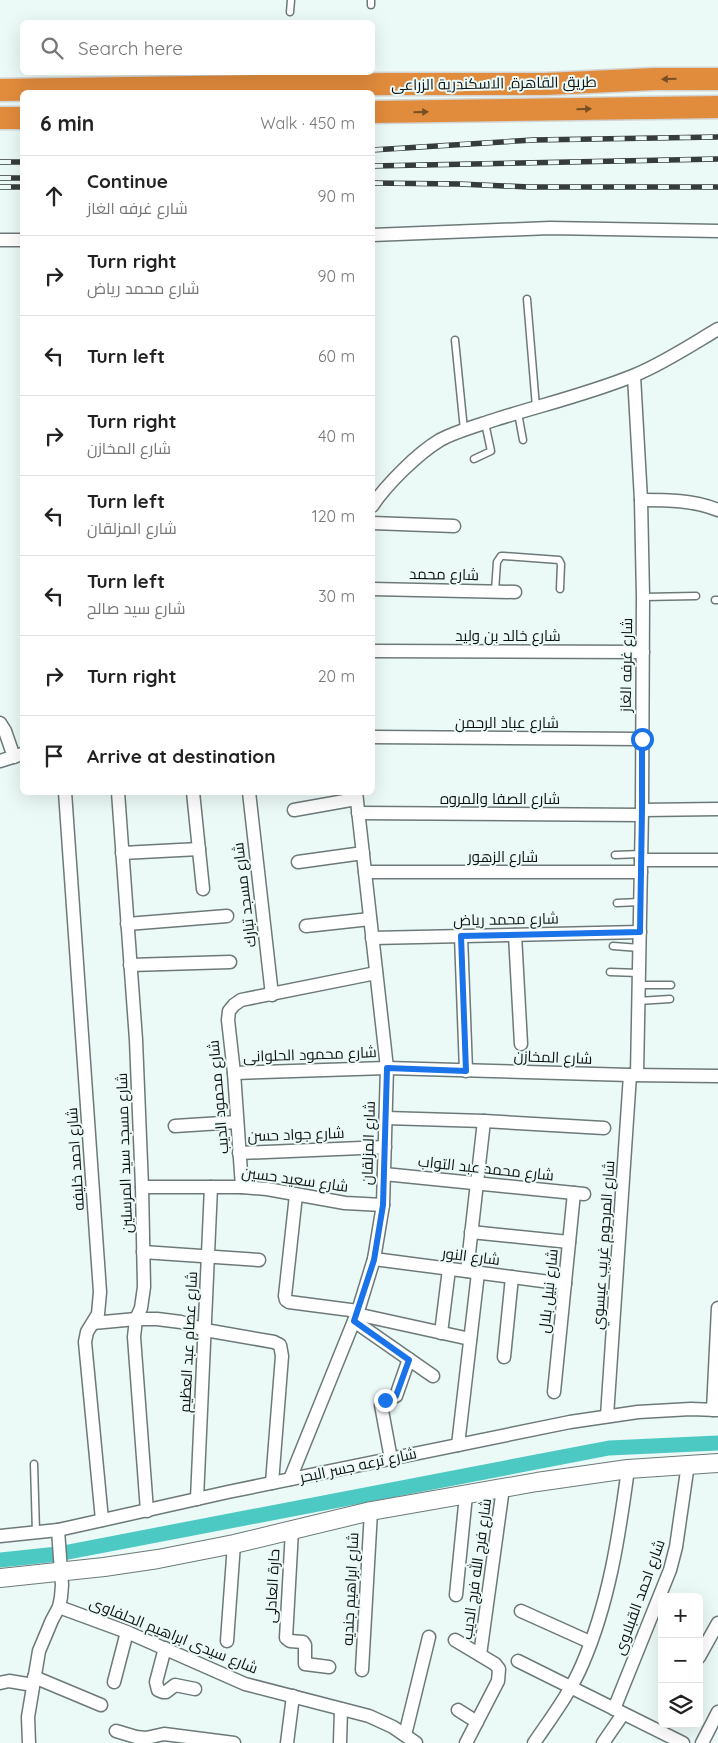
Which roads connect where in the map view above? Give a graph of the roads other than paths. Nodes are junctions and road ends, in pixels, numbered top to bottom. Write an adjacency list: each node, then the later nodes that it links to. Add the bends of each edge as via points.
1 (291, 0): 2 (lane)
2 (290, 12)
3 (718, 79): 4 (highway, طريق القاهرة, الاسكندرية الزراعى, one-way to 4)
4 (0, 90)
5 (718, 107): 6 (highway, طريق القاهرة, الاسكندرية الزراعى, one-way to 5)
6 (375, 112)
7 (0, 118): 8 (highway)
8 (20, 118)
9 (718, 231): 10 (street, via 550,228)
10 (375, 235)
11 (0, 240): 12 (street)
12 (20, 240)
13 (527, 299): 17 (lane)
14 (718, 329): 16 (street)
15 (455, 340): 20 (lane)
16 (634, 376): 17 (street); 23 (street, شارع غرفه الغاز)
17 (536, 407): 18 (street)
18 (518, 412): 19 (street); 21 (lane)
19 (485, 423): 20 (street); 22 (lane, via 492,451)
20 (464, 430): 24 (street, via 424,452)
21 (523, 440)
22 (474, 459)
23 (641, 500): 25 (street, via 679,500); 33 (street, شارع غرفه الغاز)
24 (375, 502)
25 (718, 510)
26 (375, 523): 27 (street)
27 (454, 526)
28 (375, 589): 30 (street, شارع محمد)
29 (560, 589): 30 (lane, via 559,560 500,556)
30 (496, 591): 31 (street, شارع محمد)
31 (516, 592)
32 (696, 596): 33 (lane)
33 (643, 597): 35 (street, شارع غرفه الغاز)
34 (375, 651): 35 (street, شارع خالد بن وليد)
35 (643, 652): 38 (street, شارع غرفه الغاز)
36 (0, 723): 39 (street)
37 (375, 737): 38 (street, شارع عباد الرحمن)
38 (642, 739): 49 (street, شارع غرفه الغاز)
39 (18, 756): 40 (street)
40 (0, 761)
41 (65, 795): 114 (street, شارع احمد خليفه, via 100,1292 98,1314)
42 (118, 795): 52 (street, شارع مسجد سيد المرسلين)
43 (192, 795): 50 (street)
44 (248, 795): 77 (street, شارع مسجد تبارك)
45 (356, 796): 47 (street); 48 (street, شارع المزلقان)
46 (718, 809): 49 (street, شارع الصفا والمروه)
47 (294, 810)
48 (358, 813): 49 (street, شارع الصفا والمروه); 51 (street, شارع المزلقان)
49 (642, 813): 56 (street, شارع غرفه الغاز)
50 (199, 849): 52 (street); 58 (street)
51 (363, 852): 55 (street); 57 (street, شارع المزلقان)
52 (122, 853): 63 (street, شارع مسجد سيد المرسلين)
53 (615, 855): 56 (lane)
54 (718, 860): 56 (street, شارع الزهور)
55 (298, 862)
56 (641, 862): 57 (street, شارع الزهور); 59 (street, شارع غرفه الغاز)
57 (365, 872): 62 (street, شارع المزلقان)
58 (203, 889)
59 (640, 902): 60 (lane); 65 (street, شارع غرفه الغاز)
60 (617, 903)
61 (227, 916): 63 (street)
62 (370, 919): 64 (street); 68 (street, شارع المزلقان)
63 (128, 924): 72 (street, شارع مسجد سيد المرسلين)
64 (306, 926)
65 (640, 932): 66 (street, شارع محمد رياض); 70 (street, شارع غرفه الغاز)
66 (515, 935): 67 (street, شارع محمد رياض); 80 (street)
67 (461, 936): 68 (street, شارع محمد رياض); 82 (street)
68 (372, 938): 74 (street, شارع المزلقان)
69 (613, 946): 70 (lane)
70 (640, 948): 75 (street, شارع غرفه الغاز)
71 (230, 962): 72 (street)
72 (130, 965): 95 (street, شارع مسجد سيد المرسلين)
73 (610, 972): 75 (lane)
74 (376, 973): 77 (street); 81 (street, شارع المزلقان)
75 (639, 979): 76 (lane); 79 (street, شارع غرفه الغاز)
76 (671, 985)
77 (272, 994): 83 (street, شارع محمود الديب, via 241,1000 229,1011)
78 (670, 999): 79 (lane)
79 (638, 1001): 84 (street, شارع غرفه الغاز)
80 (521, 1044)
81 (387, 1068): 82 (street, شارع المخازن); 83 (street, شارع محمود الحلوانى); 86 (street, شارع المزلقان)
82 (466, 1071): 84 (street, شارع المخازن)
83 (234, 1073): 88 (street, شارع محمود الديب)
84 (634, 1075): 85 (street, شارع المخازن); 123 (street, شارع المرحوم غريب عيسوي)
85 (718, 1076)
86 (386, 1118): 87 (street); 91 (street, شارع المزلقان)
87 (484, 1121): 90 (street); 94 (street)
88 (238, 1122): 89 (street); 92 (street, شارع محمود الديب)
89 (176, 1126)
90 (604, 1128)
91 (385, 1147): 92 (street, شارع جواد حسن); 93 (street, شارع المزلقان)
92 (239, 1153): 97 (street, شارع محمود الديب)
93 (384, 1174): 94 (street, شارع محمد عبد التواب); 100 (street, شارع المزلقان)
94 (477, 1183): 98 (street, شارع محمد عبد التواب); 101 (street)
95 (142, 1187): 96 (street, شارع سعيد حسين); 103 (street, شارع مسجد سيد المرسلين)
96 (211, 1187): 97 (street, شارع سعيد حسين); 104 (street, شارع عصام عبد العظيم)
97 (242, 1187): 99 (street, شارع سعيد حسين)
98 (579, 1193): 102 (street, شارع نبيل بلال)
99 (296, 1195): 100 (street, شارع سعيد حسين, via 345,1204); 112 (street, via 286,1300)
100 (383, 1205): 106 (street, شارع المزلقان)
101 (471, 1232): 102 (street); 108 (street)
102 (569, 1242): 110 (street, شارع نبيل بلال)
103 (143, 1252): 104 (street); 113 (street, شارع مسجد سيد المرسلين, via 143,1299)
104 (209, 1256): 105 (street); 115 (street, شارع عصام عبد العظيم)
105 (259, 1260)
106 (374, 1260): 107 (street, شارع النور); 112 (street, شارع المزلقان)
107 (449, 1269): 108 (street, شارع النور); 116 (street)
108 (472, 1272): 109 (street, شارع النور); 117 (street)
109 (512, 1277): 110 (street, شارع النور); 118 (street)
110 (565, 1284): 121 (street, شارع نبيل بلال)
111 (718, 1308): 122 (street)
112 (356, 1315): 116 (street); 119 (street); 130 (street, شارع المزلقان)
113 (136, 1319): 114 (street); 115 (street, via 182,1322); 135 (street, شارع مسجد سيد المرسلين, via 134,1338)
114 (93, 1323): 137 (street, شارع احمد خليفه, via 87,1332 86,1342)
115 (205, 1330): 131 (street, via 280,1345 282,1356); 134 (street, شارع عصام عبد العظيم)
116 (442, 1333): 117 (street)
117 (470, 1340): 124 (street)
118 (504, 1357)
119 (409, 1360): 120 (street); 125 (street, via 396,1396 381,1405)
120 (433, 1376)
121 (554, 1392)
122 (715, 1410): 123 (street, شارع ترعه جسر البحر, via 692,1408)
123 (607, 1416): 124 (street, شارع ترعه جسر البحر)
124 (458, 1445): 125 (street, شارع ترعه جسر البحر)
125 (391, 1459): 130 (street, شارع ترعه جسر البحر)
126 (718, 1463): 128 (street)
127 (34, 1464): 139 (lane)
128 (688, 1464): 129 (street); 169 (street, شارع احمد القبلاوى, via 670,1570)
129 (628, 1469): 132 (street); 153 (street, via 608,1585)
130 (290, 1479): 131 (street, شارع ترعه جسر البحر)
131 (272, 1483): 134 (street, شارع ترعه جسر البحر)
132 (503, 1488): 133 (street); 156 (street, شارع فرج الله فرج الديب)
133 (466, 1494): 136 (street); 145 (street)
134 (197, 1499): 135 (street, شارع ترعه جسر البحر)
135 (147, 1511): 137 (street, شارع ترعه جسر البحر)
136 (371, 1511): 138 (street); 159 (street, شارع ابراهيم جنديه)
137 (102, 1520): 140 (street, شارع ترعه جسر البحر)
138 (292, 1530): 142 (street); 158 (street, حارة العادلى, via 286,1638 303,1642 305,1664)
139 (36, 1532): 140 (street, شارع ترعه جسر البحر); 141 (street, شارع ترعه جسر البحر)
140 (59, 1534): 143 (street)
141 (0, 1536)
142 (234, 1544): 143 (street, via 158,1559); 152 (street)
143 (61, 1569): 144 (street); 146 (street)
144 (0, 1578)
145 (456, 1595)
146 (59, 1607): 149 (street, شارع سيدى ابراهيم الحلفاوى); 160 (street, via 39,1651)
147 (521, 1611): 153 (street)
148 (718, 1623): 155 (street)
149 (127, 1632): 154 (street, شارع سيدى ابراهيم الحلفاوى); 161 (street)
150 (429, 1638): 175 (street)
151 (455, 1640): 156 (street)
152 (227, 1641)
153 (590, 1642): 163 (street)
154 (166, 1648): 164 (street, via 156,1682 158,1690 166,1692 175,1685); 165 (street, شارع سيدى ابراهيم الحلفاوى, via 231,1679)
155 (703, 1649)
156 (480, 1655): 171 (street, via 495,1664 500,1675)
157 (518, 1661): 163 (street)
158 (329, 1667)
159 (362, 1670)
160 (34, 1681): 162 (street); 166 (street); 176 (street, via 28,1717)
161 (114, 1682)
162 (0, 1683)
163 (570, 1688): 169 (street); 182 (street)
164 (195, 1689)
165 (293, 1696): 167 (street, شارع سيدى ابراهيم الحلفاوى); 178 (street)
166 (101, 1705)
167 (341, 1709): 175 (street, شارع سيدى ابراهيم الحلفاوى, via 369,1716); 179 (street)
168 (458, 1710): 171 (street)
169 (618, 1711): 172 (street); 183 (street, شارع احمد القبلاوى)
170 (718, 1712): 185 (street)
171 (477, 1722): 181 (street)
172 (658, 1727)
173 (660, 1728): 184 (street)
174 (116, 1731): 177 (street, via 136,1737 164,1734)
175 (405, 1735): 180 (street, شارع سيدى ابراهيم الحلفاوى)
176 (29, 1743)
177 (234, 1743)
178 (287, 1743)
179 (340, 1743)
180 (416, 1743)
181 (466, 1743)
182 (534, 1743)
183 (603, 1743)
184 (683, 1743)
185 (702, 1743)

